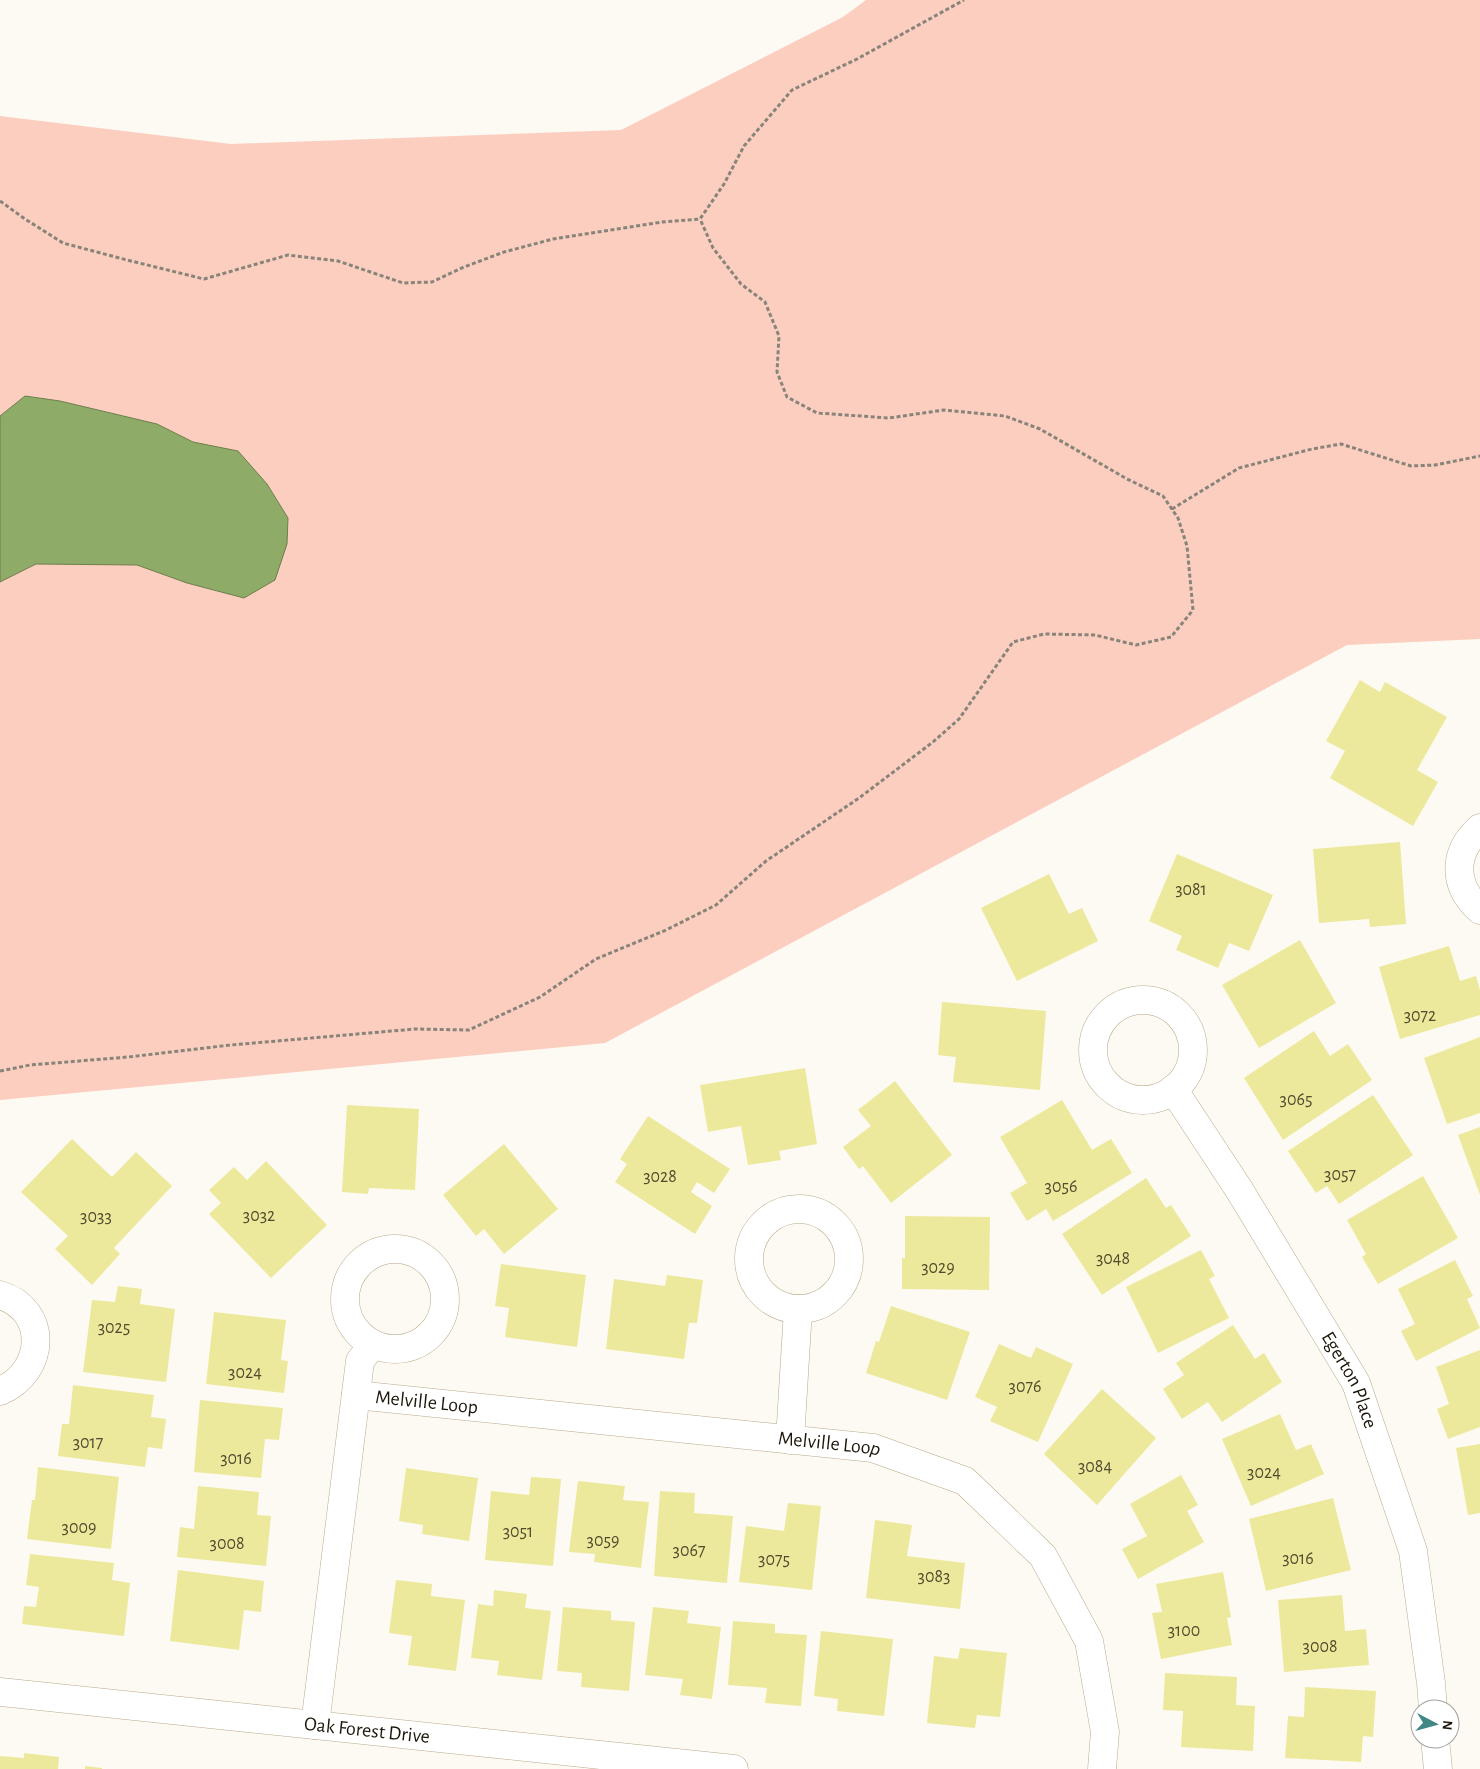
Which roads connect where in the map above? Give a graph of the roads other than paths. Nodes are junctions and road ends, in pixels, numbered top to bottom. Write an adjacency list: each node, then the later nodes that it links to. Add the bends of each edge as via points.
1 (1480, 828): 2 (street, via 1468,840 1458,870 1468,899)
2 (1480, 910)
3 (1173, 1089): 11 (street, Egerton Place, via 1240,1191 1356,1383 1413,1551)
4 (0, 1295): 7 (street, via 16,1303 27,1314 34,1328 36,1343 26,1373 15,1384)
5 (798, 1309): 9 (street)
6 (373, 1344): 8 (street, Melville Loop, via 360,1361)
7 (0, 1391)
8 (356, 1395): 9 (street, Melville Loop); 12 (street, Melville Loop)
9 (790, 1440): 15 (street, Melville Loop, via 873,1448 965,1481 1043,1556 1089,1642 1105,1732)
10 (0, 1692): 12 (street, Oak Forest Drive)
11 (1432, 1699)
12 (315, 1725): 14 (street, Oak Forest Drive)
13 (1436, 1749): 16 (street)
14 (734, 1769)
15 (1102, 1769)
16 (1438, 1769)

